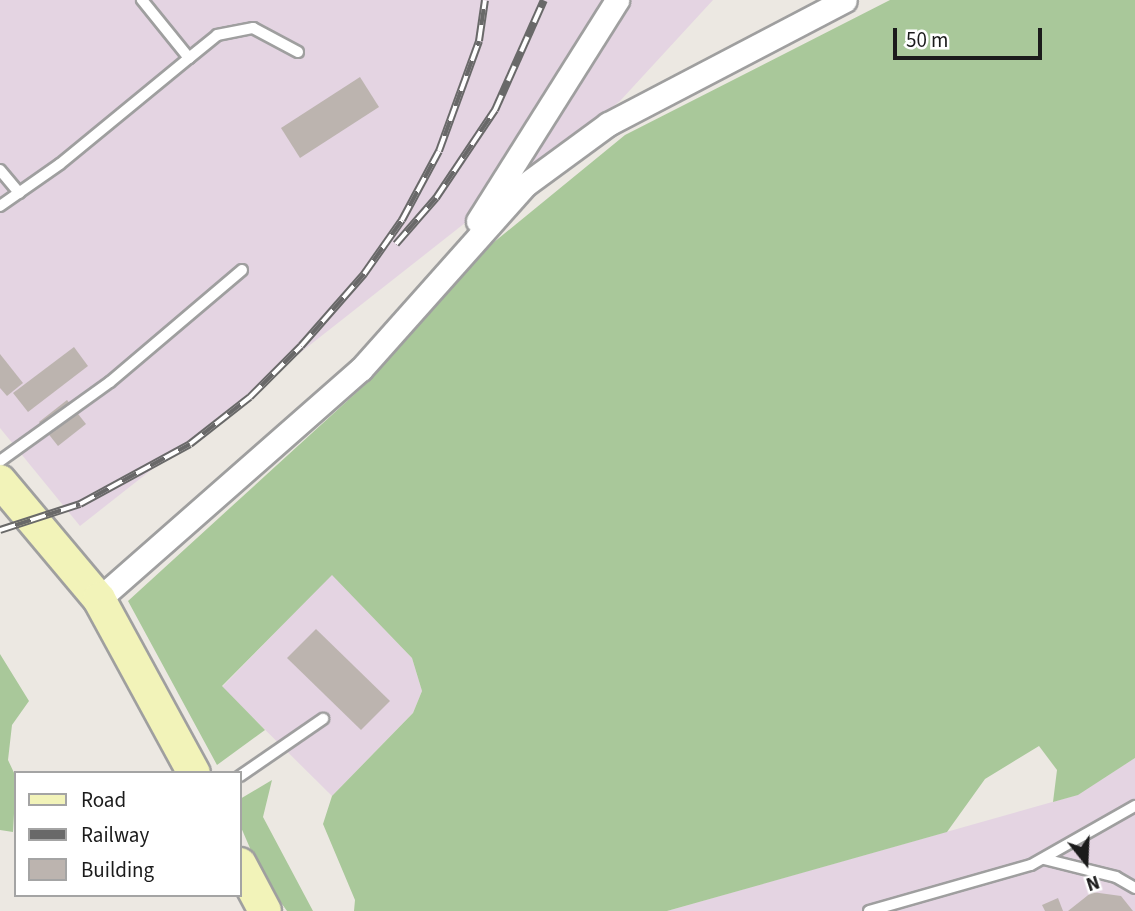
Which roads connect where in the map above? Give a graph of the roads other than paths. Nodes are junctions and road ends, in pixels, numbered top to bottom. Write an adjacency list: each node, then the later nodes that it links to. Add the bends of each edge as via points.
1 (142, 0): 5 (lane)
2 (617, 0): 9 (street)
3 (845, 0): 9 (street, via 608,124 525,185)
4 (299, 52): 5 (lane, via 253,28 216,35)
5 (189, 58): 7 (lane)
6 (0, 170): 7 (lane)
7 (19, 193): 8 (lane)
8 (0, 206)
9 (449, 269): 13 (street, via 361,369)
10 (242, 270): 11 (lane, via 110,382)
11 (0, 461)
12 (0, 481): 13 (street)
13 (99, 599): 15 (street)
14 (323, 719): 16 (lane)
15 (193, 771)
16 (242, 775)
17 (1135, 806): 18 (lane)
18 (1044, 859): 20 (lane, via 1116,877); 22 (lane, via 934,896)
19 (242, 868): 21 (street)
20 (1135, 888)
21 (265, 911)
22 (869, 911)

